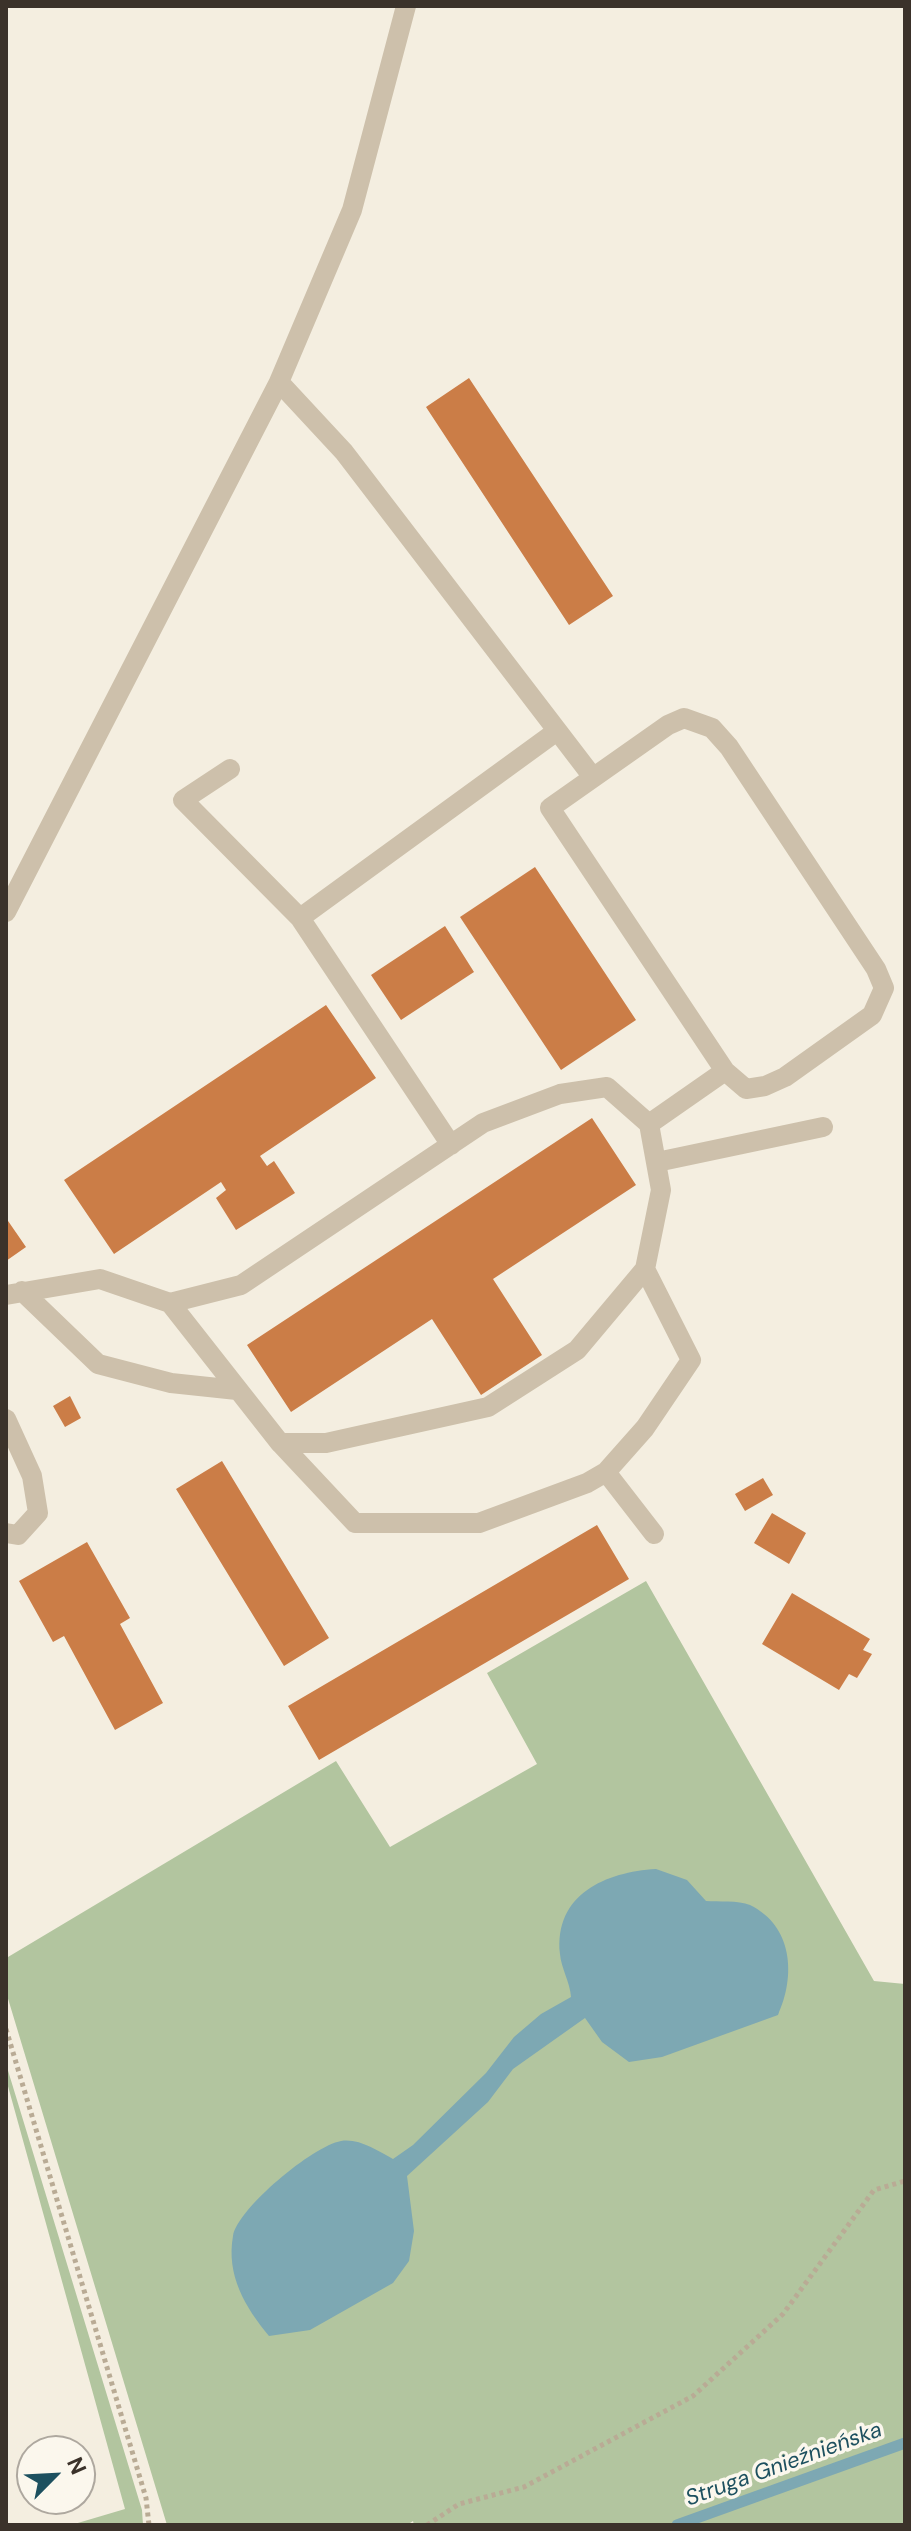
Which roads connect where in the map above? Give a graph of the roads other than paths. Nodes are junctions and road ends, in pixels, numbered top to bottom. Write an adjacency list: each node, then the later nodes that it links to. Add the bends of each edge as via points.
1 (406, 6): 2 (lane, via 352,210)
2 (279, 382): 3 (lane, via 344,452); 6 (lane)
3 (557, 731): 5 (lane); 7 (lane)
4 (230, 769): 7 (lane, via 183,800)
5 (592, 776): 8 (lane, via 550,808); 8 (lane, via 684,718 712,728 876,969 884,988 872,1015 785,1077 746,1089)
6 (6, 912)
7 (300, 918): 11 (lane)
8 (725, 1071): 9 (lane)
9 (649, 1124): 11 (lane, via 607,1087 560,1094 483,1123); 12 (lane)
10 (823, 1127): 12 (lane)
11 (451, 1145): 15 (lane, via 241,1285)
12 (657, 1162): 13 (lane, via 661,1190)
13 (645, 1269): 18 (lane, via 577,1350 488,1407 326,1443); 19 (lane, via 691,1360 645,1428)
14 (14, 1293): 15 (lane, via 100,1279); 16 (lane, via 98,1364 171,1383)
15 (170, 1303): 16 (lane)
16 (237, 1390): 18 (lane)
17 (6, 1419): 20 (lane, via 32,1476 38,1513 18,1535)
18 (280, 1443): 19 (lane, via 355,1523 479,1523)
19 (606, 1472): 21 (lane)
20 (6, 1533)
21 (654, 1534)

